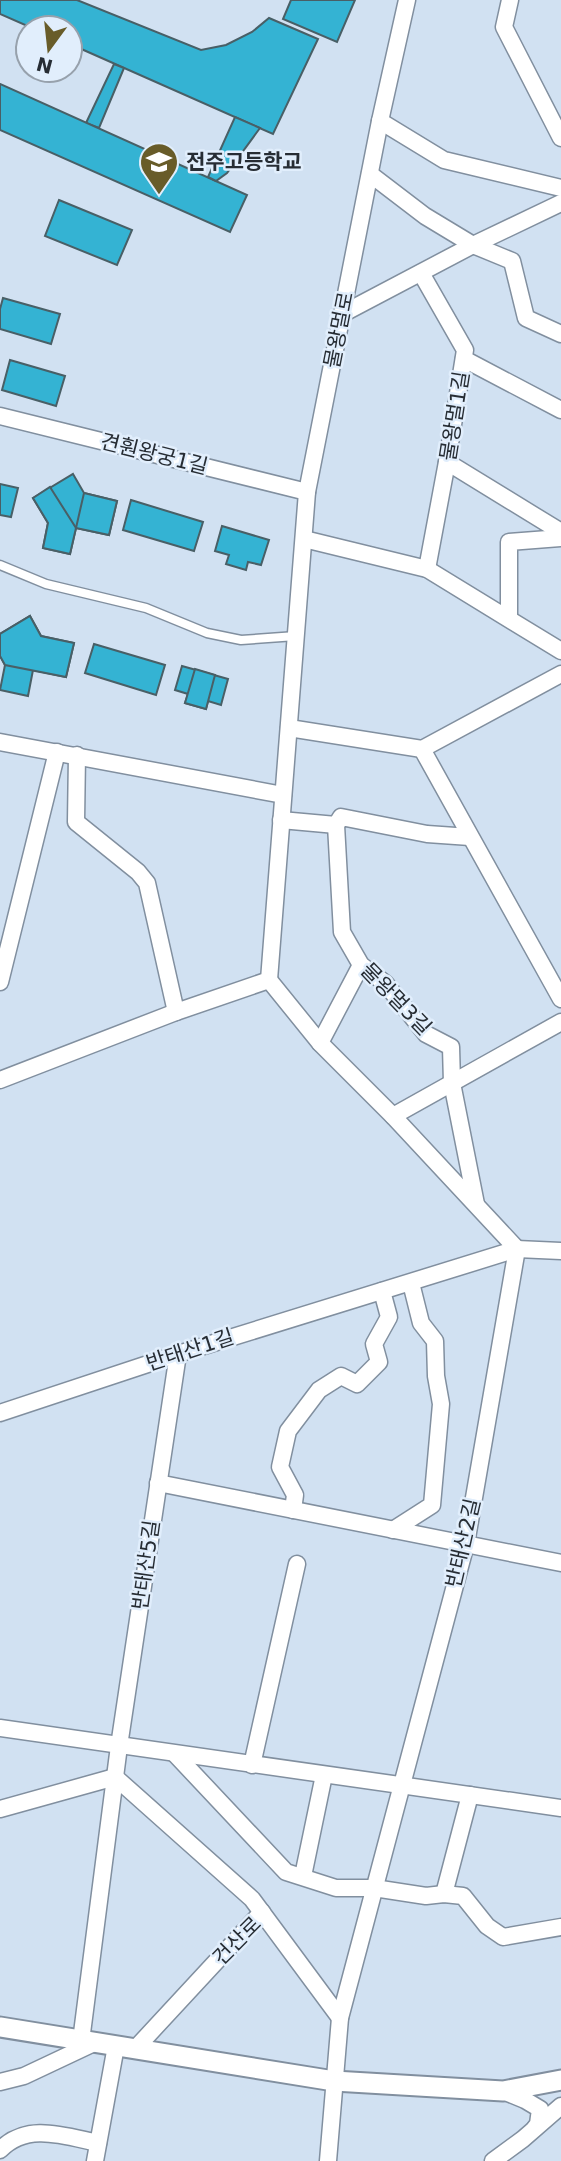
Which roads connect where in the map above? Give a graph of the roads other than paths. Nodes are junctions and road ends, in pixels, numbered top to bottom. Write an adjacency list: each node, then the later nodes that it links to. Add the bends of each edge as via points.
1 (408, 0): 3 (street, 물왕멀로)
2 (510, 0): 4 (street, via 504,27)
3 (380, 121): 5 (street, 물왕멀로); 6 (street, via 444,160)
4 (561, 138)
5 (370, 174): 8 (street); 10 (street, 물왕멀로)
6 (561, 188)
7 (561, 203): 8 (street)
8 (473, 245): 9 (street); 11 (street, via 512,261 526,318)
9 (421, 273): 10 (street); 12 (street, 물왕멀1길, via 465,350)
10 (342, 313): 16 (street, 물왕멀로)
11 (561, 334)
12 (464, 359): 13 (street); 15 (street, 물왕멀1길)
13 (561, 410)
14 (0, 416): 16 (street, 견훤왕궁1길)
15 (447, 462): 17 (street); 21 (street, 물왕멀1길)
16 (307, 492): 19 (street, 물왕멀로)
17 (561, 532)
18 (561, 538): 22 (street, via 509,542)
19 (304, 539): 21 (street); 23 (street, 물왕멀로)
20 (0, 565): 23 (lane, via 46,584 146,608 207,633 241,640)
21 (427, 569): 22 (street)
22 (509, 617): 24 (street)
23 (296, 636): 26 (street, 물왕멀로)
24 (561, 651)
25 (561, 674): 28 (street)
26 (289, 728): 28 (street); 31 (street, 물왕멀로)
27 (0, 742): 29 (street)
28 (422, 749): 34 (street)
29 (57, 752): 30 (street); 37 (street)
30 (76, 755): 31 (street); 39 (street, via 76,822 147,883)
31 (284, 795): 32 (street, 물왕멀로)
32 (281, 820): 33 (street); 36 (street, 물왕멀로)
33 (336, 825): 34 (street, via 341,817 427,834); 35 (street, 물왕멀3길, via 342,932)
34 (470, 836): 38 (street)
35 (361, 965): 41 (street); 43 (street, 물왕멀3길, via 385,983 426,1034 450,1047)
36 (269, 980): 39 (street); 41 (street)
37 (0, 982)
38 (561, 999)
39 (176, 1012): 42 (street)
40 (561, 1022): 43 (street)
41 (320, 1043): 44 (street)
42 (0, 1080)
43 (452, 1083): 44 (street); 45 (street, 물왕멀3길)
44 (394, 1116): 45 (street)
45 (476, 1207): 46 (street)
46 (517, 1249): 47 (street, 반태산1길); 48 (street, 반태산1길); 55 (street, 반태산2길)
47 (561, 1251)
48 (411, 1283): 49 (street, 반태산1길); 54 (street, via 421,1322 435,1341 441,1404 432,1506)
49 (382, 1291): 50 (street, 반태산1길); 53 (street, via 389,1317 374,1344 379,1362 356,1384 341,1376 318,1390 288,1431 280,1467 295,1495)
50 (178, 1354): 51 (street, 반태산1길); 52 (street, 반태산5길)
51 (0, 1413)
52 (158, 1483): 53 (street); 59 (street, 반태산5길)
53 (293, 1510): 54 (street)
54 (393, 1530): 55 (street)
55 (466, 1545): 56 (street); 64 (street, 반태산2길)
56 (561, 1563)
57 (297, 1564): 61 (street)
58 (0, 1728): 59 (street)
59 (119, 1746): 60 (street); 63 (street, 반태산5길)
60 (175, 1754): 61 (street); 68 (street, via 286,1872)
61 (252, 1765): 62 (street)
62 (324, 1775): 64 (street); 68 (street)
63 (115, 1777): 66 (street); 71 (street); 75 (street, 반태산5길)
64 (401, 1786): 65 (street); 69 (street, 반태산2길)
65 (470, 1795): 67 (street); 70 (street)
66 (0, 1808)
67 (561, 1808)
68 (303, 1876): 69 (street, via 336,1888)
69 (374, 1888): 70 (street, via 426,1896); 73 (street, 반태산2길)
70 (444, 1894): 72 (street, via 463,1896 487,1926 503,1937)
71 (262, 1912): 73 (street, 건산로); 77 (street, 건산로)
72 (561, 1927)
73 (340, 2018): 79 (street)
74 (0, 2026): 75 (street)
75 (87, 2042): 76 (street); 80 (street, via 24,2076)
76 (116, 2046): 77 (street); 84 (street)
77 (136, 2048): 79 (street)
78 (561, 2080): 81 (street)
79 (334, 2081): 81 (street); 87 (street)
80 (0, 2082)
81 (503, 2091): 83 (street, via 540,2109 538,2124)
82 (561, 2106): 83 (street)
83 (523, 2139): 88 (street)
84 (98, 2143): 85 (street, via 34,2132 7,2142); 86 (street)
85 (0, 2150)
86 (95, 2161)
87 (328, 2161)
88 (493, 2161)

